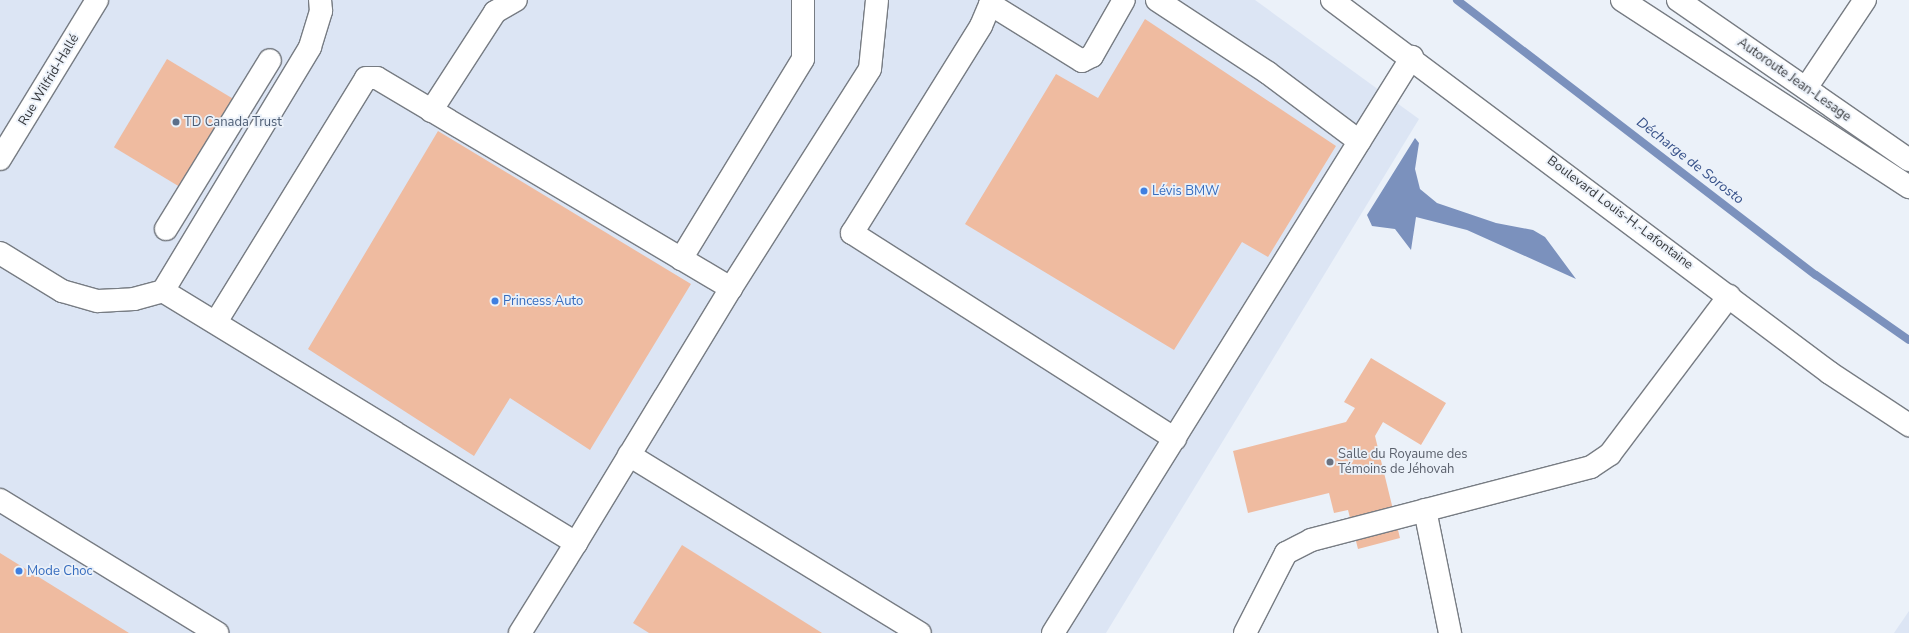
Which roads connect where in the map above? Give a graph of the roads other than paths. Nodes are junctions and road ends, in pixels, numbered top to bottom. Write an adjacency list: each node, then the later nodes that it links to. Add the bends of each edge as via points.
1 (97, 0): 18 (main road, Rue Wilfrid-Hallé)
2 (320, 0): 25 (main road, via 321,11 310,47)
3 (516, 0): 16 (main road, via 495,12)
4 (803, 0): 23 (main road, via 803,59)
5 (877, 0): 24 (main road, via 870,69)
6 (1124, 0): 12 (main road, via 1092,56 1082,61)
7 (1157, 0): 17 (main road, via 1268,74)
8 (1332, 0): 13 (main road, Boulevard Louis-H.-Lafontaine)
9 (1622, 0): 20 (main road)
10 (1678, 0): 15 (main road, Autoroute Jean-Lesage)
11 (1866, 0): 15 (main road)
12 (991, 2): 29 (main road, via 981,26 852,233)
13 (1412, 57): 17 (main road); 26 (main road, Boulevard Louis-H.-Lafontaine)
14 (270, 60): 21 (main road)
15 (1806, 88): 19 (main road, Autoroute Jean-Lesage)
16 (431, 111): 23 (main road); 27 (main road, via 376,78 366,78)
17 (1359, 141): 29 (main road)
18 (0, 159)
19 (1909, 160)
20 (1909, 187)
21 (166, 229)
22 (0, 253): 25 (main road, via 62,291 98,301 134,299)
23 (681, 259): 24 (main road)
24 (731, 288): 30 (main road)
25 (163, 291): 27 (main road)
26 (1729, 296): 28 (main road, Boulevard Louis-H.-Lafontaine, via 1830,373); 32 (main road, via 1610,454 1591,467)
27 (216, 322): 33 (main road)
28 (1909, 425)
29 (1175, 439): 37 (main road)
30 (629, 455): 33 (main road); 36 (main road)
31 (0, 500): 34 (main road)
32 (1425, 510): 38 (main road, via 1311,540 1286,553); 39 (main road)
33 (576, 543): 35 (main road)
34 (217, 633)
35 (520, 633)
36 (920, 633)
37 (1053, 633)
38 (1245, 633)
39 (1450, 633)

